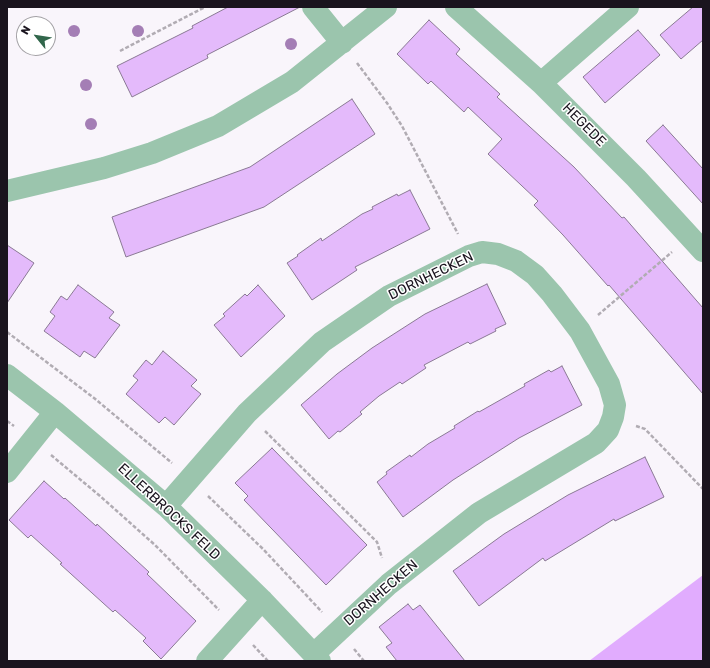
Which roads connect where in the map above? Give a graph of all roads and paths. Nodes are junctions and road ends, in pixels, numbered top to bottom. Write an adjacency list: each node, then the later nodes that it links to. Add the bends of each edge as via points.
1 (205, 7): 7 (path)
2 (313, 7): 6 (street)
3 (386, 7): 6 (street)
4 (456, 7): 8 (street, HEGEDE)
5 (628, 7): 8 (street)
6 (342, 43): 9 (street, via 292,82 218,126 152,153 111,166); 11 (path, via 402,126)
7 (120, 51)
8 (541, 83): 10 (street, HEGEDE, via 636,178)
9 (7, 191)
10 (696, 244): 12 (path)
11 (469, 256): 12 (street, DORNHECKEN, via 482,252 498,254 516,261 552,294); 15 (street, DORNHECKEN, via 389,296 322,342)
12 (580, 331): 16 (street, DORNHECKEN, via 609,384 615,405)
13 (7, 375): 14 (street, ELLERBROCKS FELD)
14 (55, 412): 18 (street); 21 (street, ELLERBROCKS FELD)
15 (246, 413): 21 (street, DORNHECKEN); 22 (path, via 377,542)
16 (613, 417): 20 (path, via 645,430); 22 (street, DORNHECKEN, via 608,430 596,443 479,512)
17 (7, 421): 18 (path)
18 (33, 440): 19 (street); 24 (path, via 155,545)
19 (7, 472)
20 (703, 489)
21 (166, 506): 23 (street, ELLERBROCKS FELD)
22 (389, 584): 25 (street, DORNHECKEN)
23 (262, 600): 24 (street); 25 (street, ELLERBROCKS FELD)
24 (236, 629): 26 (street); 27 (path)
25 (317, 657)
26 (207, 661)
27 (268, 661)

